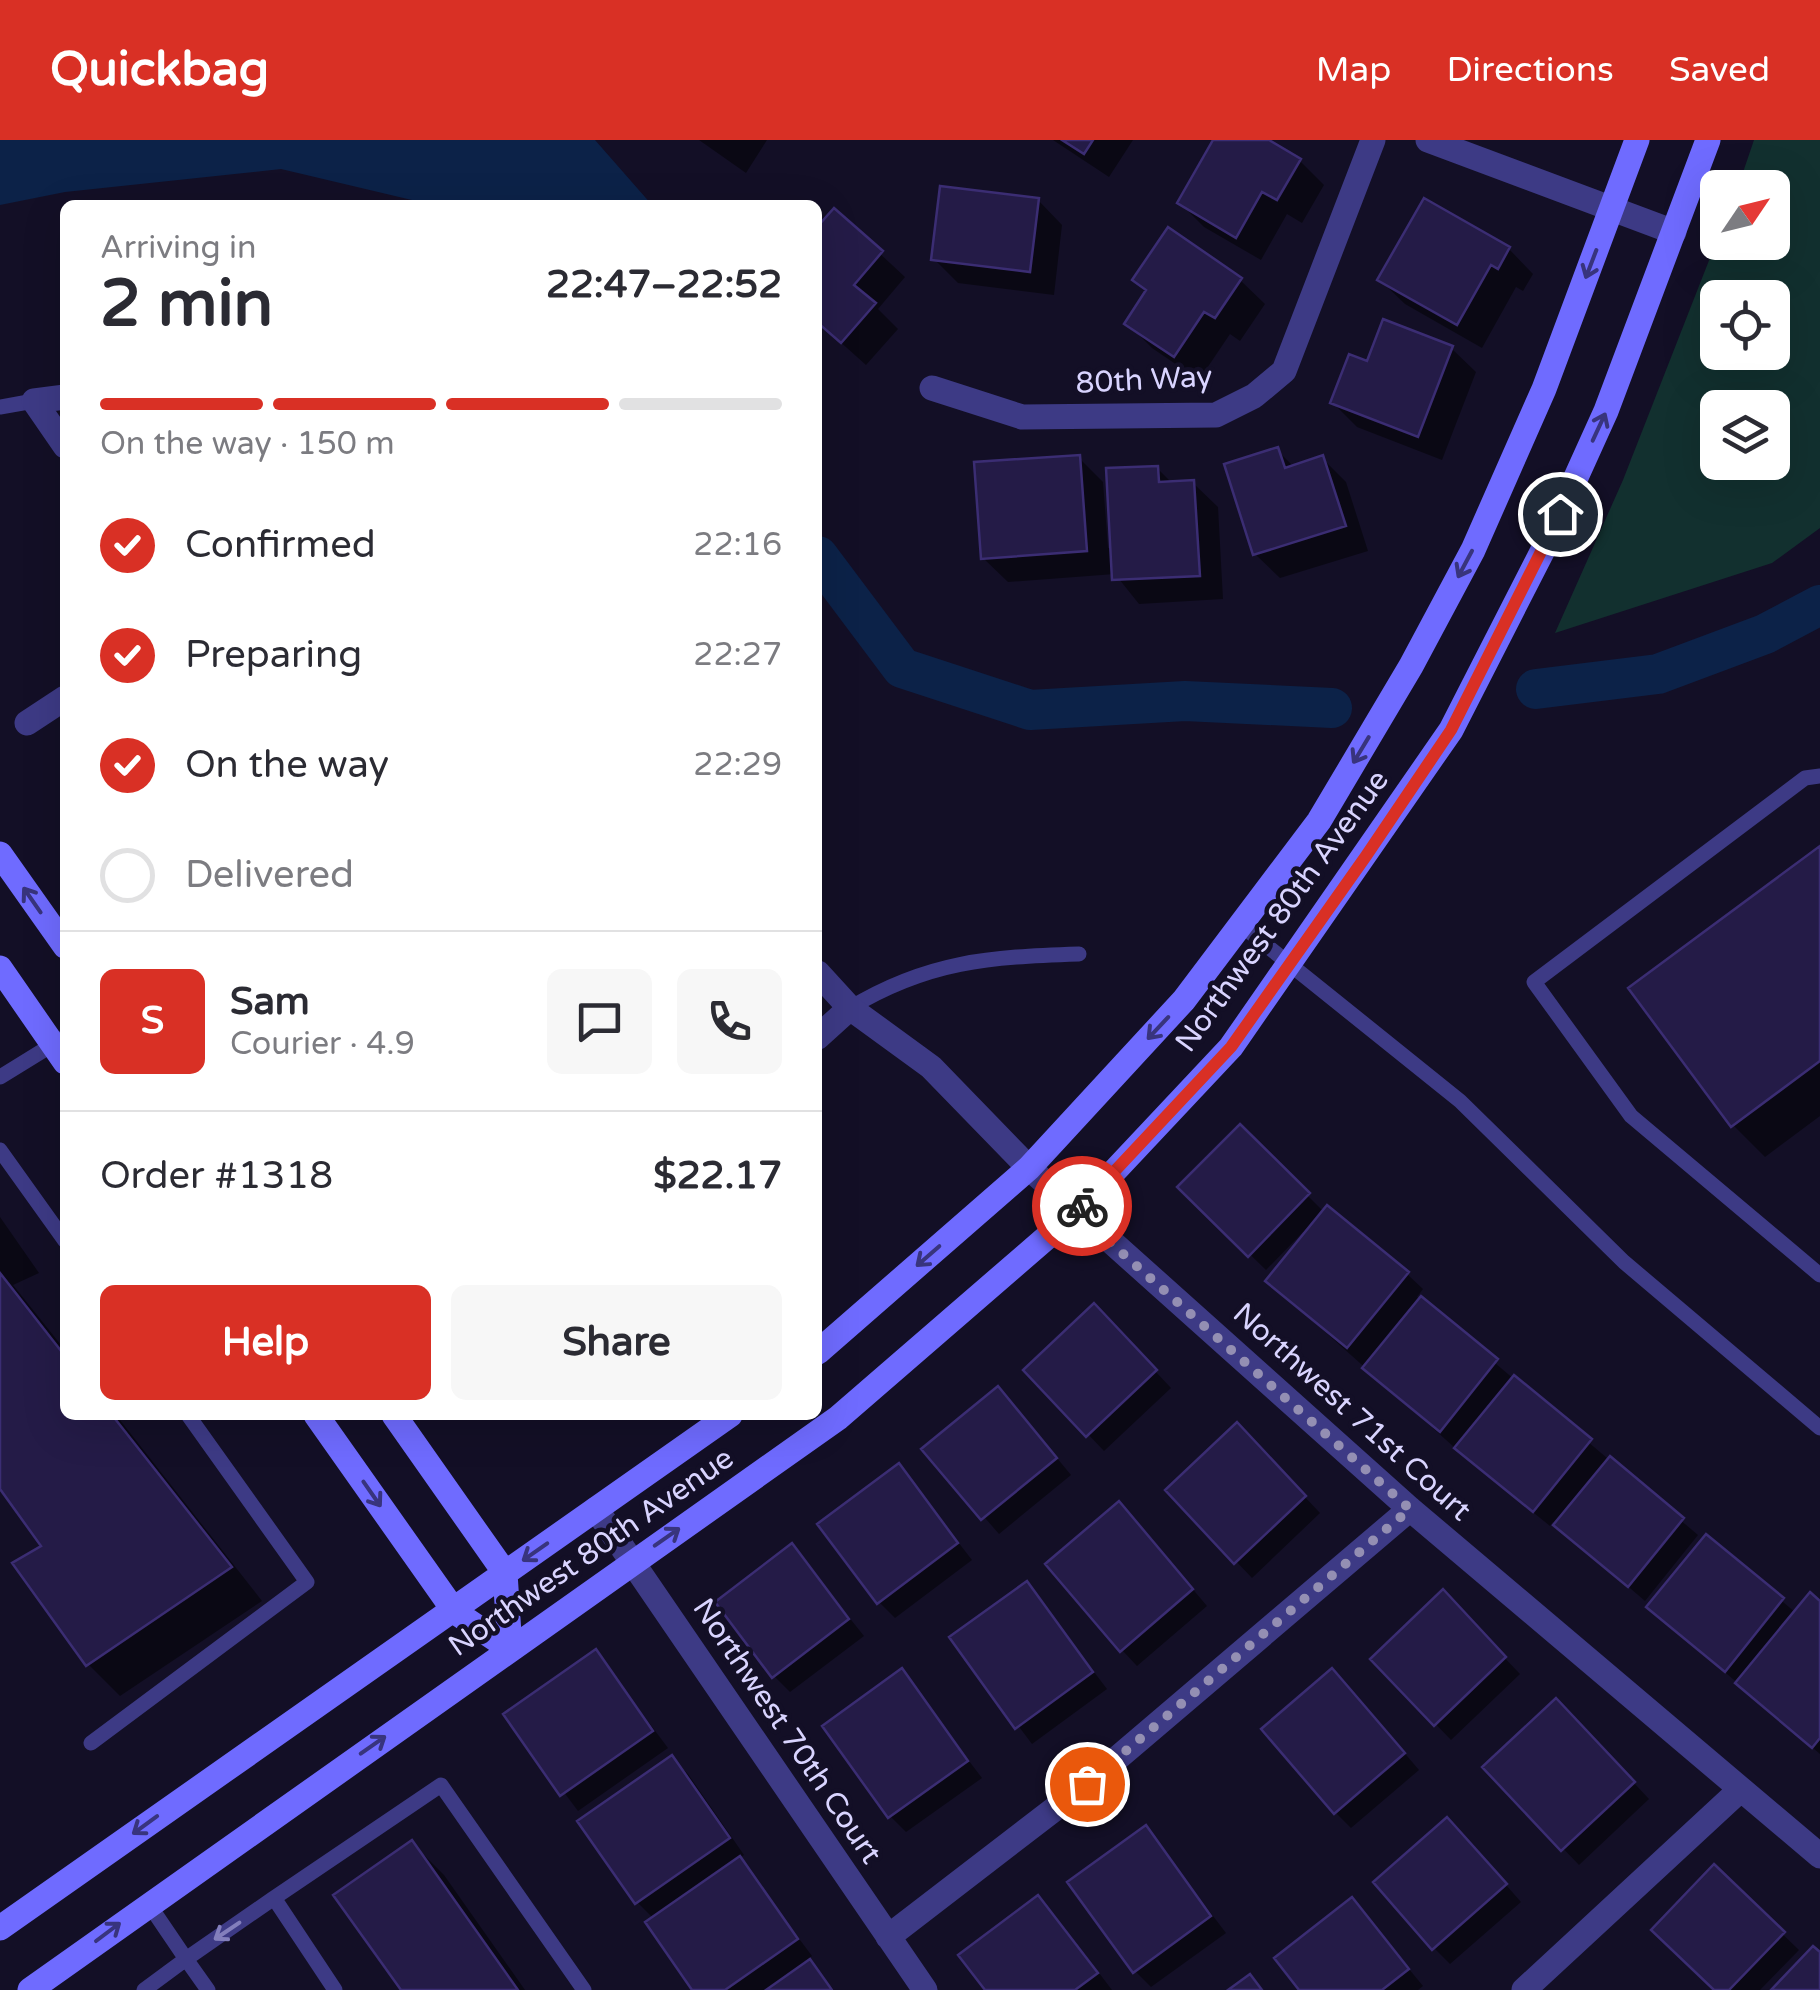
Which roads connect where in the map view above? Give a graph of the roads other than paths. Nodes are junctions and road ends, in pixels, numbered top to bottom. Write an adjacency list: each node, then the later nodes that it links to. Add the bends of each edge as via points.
1 (1373, 140): 7 (street, 80th Way, via 1284,370 1254,396 1216,415 1022,417)
2 (1428, 140): 5 (street)
3 (1637, 140): 5 (street, Northwest 80th Avenue)
4 (1708, 140): 6 (street, Northwest 80th Avenue)
5 (1612, 208): 6 (street); 16 (street, Northwest 80th Avenue, one-way to 16, via 1544,389 1412,666 1319,821)
6 (1674, 232): 19 (street, Northwest 80th Avenue, one-way to 6, via 1451,730 1606,411)
7 (932, 388)
8 (60, 398): 9 (street)
9 (34, 401): 10 (lane); 11 (street)
10 (0, 407)
11 (60, 439)
12 (60, 701): 13 (street)
13 (27, 723)
14 (1820, 776): 31 (lane, via 1805,778 1534,982 1631,1116)
15 (0, 854): 17 (street, one-way to 15)
16 (1241, 924): 19 (lane); 28 (street, Northwest 80th Avenue, one-way to 28, via 1184,1000)
17 (60, 939)
18 (1079, 954): 22 (lane, via 958,962 922,971)
19 (1290, 963): 29 (street, Northwest 80th Avenue, via 1231,1047); 37 (lane, via 1460,1102 1624,1262)
20 (822, 977): 22 (street, Northwest 71st Court)
21 (4, 984): 24 (street)
22 (850, 1008): 23 (street); 28 (street, Northwest 71st Court, via 931,1066)
23 (822, 1033)
24 (60, 1047)
25 (60, 1048): 26 (lane)
26 (0, 1077)
27 (0, 1150): 30 (lane)
28 (1028, 1168): 29 (street, Northwest 71st Court); 32 (street, Northwest 80th Avenue, one-way to 32)
29 (1076, 1212): 39 (street, Northwest 71st Court); 40 (street, Northwest 80th Avenue, one-way to 29, via 838,1418)
30 (60, 1235)
31 (1820, 1275)
32 (822, 1348)
33 (192, 1420): 44 (lane, via 307,1582)
34 (320, 1420): 42 (street, one-way to 42)
35 (398, 1420): 41 (street)
36 (723, 1420): 38 (street, Northwest 80th Avenue)
37 (1820, 1428)
38 (596, 1509): 40 (street, Northwest 70th Court); 41 (street, Northwest 80th Avenue, one-way to 41)
39 (1410, 1509): 45 (street, Northwest 71st Court); 50 (street, via 1087,1784)
40 (632, 1562): 43 (street, Northwest 80th Avenue); 50 (street, Northwest 70th Court)
41 (505, 1573): 42 (street, Northwest 80th Avenue); 43 (street)
42 (455, 1612): 43 (street); 49 (street, Northwest 80th Avenue, one-way to 49)
43 (510, 1649): 48 (street, Northwest 80th Avenue, one-way to 43)
44 (91, 1743)
45 (1740, 1790): 46 (street, Northwest 71st Court); 58 (street)
46 (1820, 1856)
47 (274, 1898): 51 (lane, one-way to 51); 55 (lane); 56 (lane, via 442,1785)
48 (148, 1902): 51 (lane); 52 (street, Northwest 80th Avenue, one-way to 48)
49 (0, 1928)
50 (888, 1938): 57 (street, Northwest 70th Court)
51 (186, 1958): 53 (lane); 54 (lane)
52 (30, 1990)
53 (144, 1990)
54 (208, 1990)
55 (335, 1990)
56 (584, 1990)
57 (925, 1990)
58 (1524, 1990)

